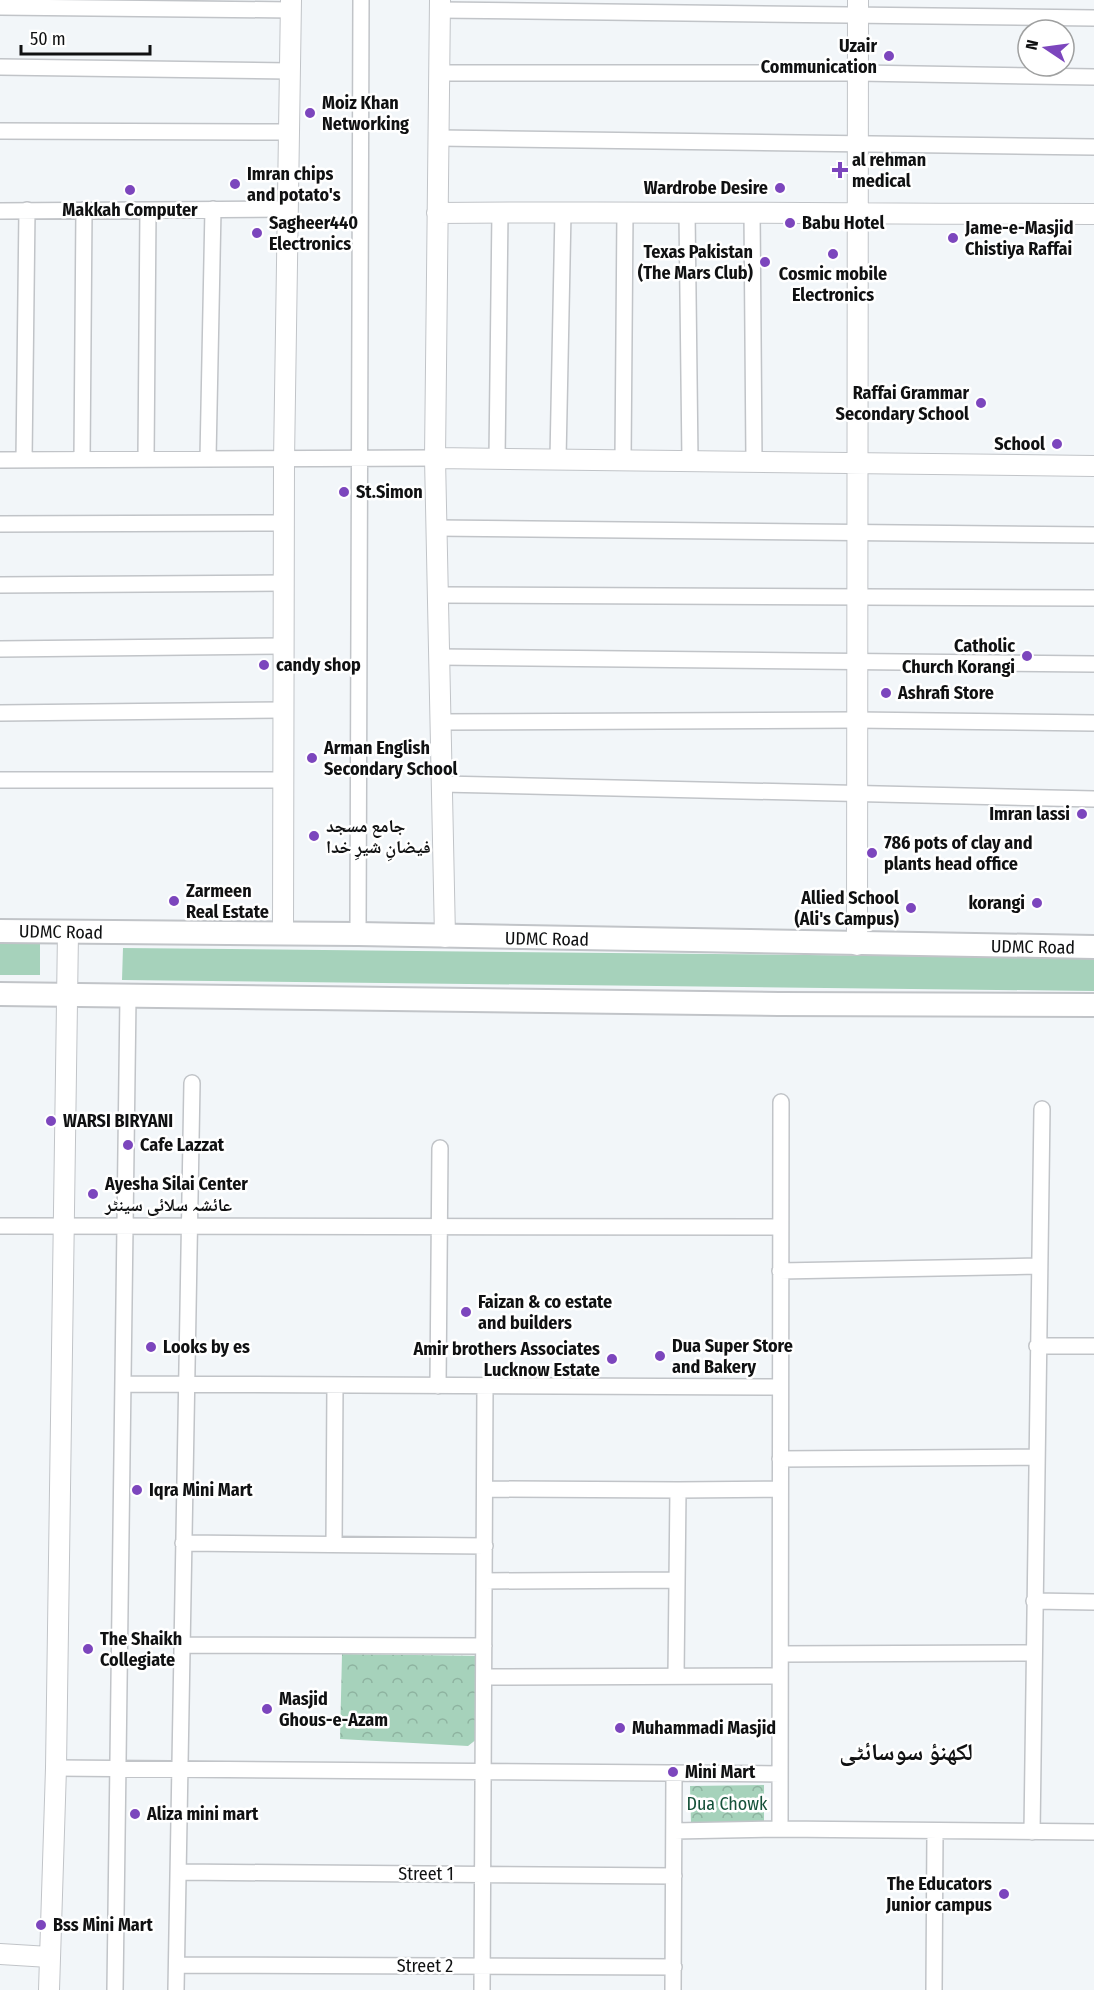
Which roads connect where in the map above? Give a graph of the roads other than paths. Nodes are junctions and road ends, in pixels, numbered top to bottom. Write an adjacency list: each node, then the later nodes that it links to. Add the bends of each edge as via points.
1 (362, 0): 31 (street)
2 (291, 5): 4 (street); 8 (street)
3 (440, 5): 5 (street); 9 (street)
4 (0, 7)
5 (858, 8): 6 (street); 10 (street)
6 (1094, 18)
7 (0, 68): 8 (street)
8 (289, 71): 13 (street)
9 (439, 73): 10 (street); 14 (street)
10 (859, 74): 11 (street); 15 (street)
11 (1094, 77)
12 (0, 131): 13 (street)
13 (288, 132): 18 (street)
14 (439, 138): 15 (street); 27 (street)
15 (859, 145): 16 (street); 29 (street)
16 (1094, 147)
17 (213, 209): 18 (street); 21 (street); 32 (street)
18 (286, 209): 42 (street)
19 (27, 210): 20 (street); 22 (street); 38 (street)
20 (84, 210): 21 (street); 39 (street)
21 (148, 210): 34 (street)
22 (0, 211)
23 (752, 211): 26 (street); 29 (street); 43 (street)
24 (563, 212): 25 (street); 28 (street); 36 (street)
25 (625, 212): 26 (street); 40 (street)
26 (687, 212): 41 (street)
27 (437, 213): 28 (street); 33 (street)
28 (500, 213): 35 (street)
29 (857, 214): 30 (street); 44 (street)
30 (1094, 214)
31 (359, 457): 33 (street); 42 (street); 74 (street)
32 (208, 458): 34 (street); 42 (street)
33 (435, 458): 35 (street); 48 (street)
34 (146, 459): 39 (street)
35 (497, 459): 36 (street)
36 (558, 459): 40 (street)
37 (0, 460): 38 (street)
38 (24, 460): 39 (street)
39 (82, 460)
40 (623, 460): 41 (street)
41 (690, 460): 43 (street)
42 (284, 461): 46 (street)
43 (754, 461): 44 (street)
44 (858, 462): 45 (street); 49 (street)
45 (1094, 466)
46 (283, 523): 47 (street); 51 (street)
47 (0, 524)
48 (436, 528): 49 (street); 53 (street)
49 (857, 531): 50 (street); 54 (street)
50 (1094, 535)
51 (283, 583): 52 (street); 56 (street)
52 (0, 585)
53 (438, 595): 54 (street); 58 (street)
54 (857, 596): 55 (street); 59 (street)
55 (1094, 598)
56 (283, 646): 57 (street); 61 (street)
57 (0, 649)
58 (439, 657): 59 (street); 64 (street)
59 (857, 660): 60 (street); 63 (street)
60 (1094, 664)
61 (282, 710): 62 (street); 67 (street)
62 (0, 713)
63 (856, 720): 64 (street); 65 (street); 69 (street)
64 (440, 722): 68 (street)
65 (1094, 723)
66 (0, 780): 67 (street)
67 (282, 780): 73 (street)
68 (442, 784): 69 (street); 75 (street)
69 (856, 795): 70 (street); 76 (street)
70 (1094, 799)
71 (0, 931): 72 (main road, UDMC Road)
72 (68, 932): 73 (main road, UDMC Road); 79 (street)
73 (283, 934): 74 (main road, UDMC Road)
74 (358, 934): 75 (main road, UDMC Road)
75 (445, 937): 76 (main road, UDMC Road)
76 (857, 945): 77 (main road, UDMC Road)
77 (1094, 947)
78 (0, 994): 79 (main road)
79 (67, 996): 80 (main road); 87 (street)
80 (129, 997): 81 (main road); 88 (street)
81 (1094, 1005)
82 (192, 1083): 89 (street)
83 (781, 1102): 91 (street)
84 (1042, 1109): 92 (street)
85 (440, 1148): 90 (street)
86 (0, 1226): 87 (street)
87 (64, 1227): 88 (street); 121 (street)
88 (125, 1227): 89 (street); 96 (street)
89 (189, 1227): 90 (street); 97 (street)
90 (439, 1227): 91 (street); 99 (street)
91 (779, 1227): 93 (street)
92 (1038, 1266): 93 (street); 94 (street)
93 (780, 1271): 101 (street)
94 (1037, 1346): 95 (street); 102 (street)
95 (1094, 1346)
96 (123, 1384): 97 (street); 122 (street)
97 (186, 1384): 98 (street); 107 (street)
98 (335, 1385): 99 (street); 108 (street)
99 (438, 1386): 100 (street)
100 (485, 1386): 101 (street); 104 (street)
101 (779, 1387): 103 (street)
102 (1036, 1457): 103 (street); 112 (street)
103 (780, 1459): 106 (street)
104 (485, 1489): 105 (street); 109 (street)
105 (678, 1490): 106 (street); 110 (street)
106 (780, 1490): 117 (street)
107 (183, 1544): 108 (street); 114 (street)
108 (334, 1545): 109 (street)
109 (485, 1546): 111 (street)
110 (677, 1580): 111 (street); 118 (street)
111 (484, 1581): 115 (street)
112 (1034, 1601): 113 (street); 116 (street)
113 (1094, 1602)
114 (182, 1645): 115 (street); 123 (street)
115 (484, 1646): 120 (street)
116 (1034, 1653): 117 (street); 130 (street)
117 (781, 1654): 119 (street)
118 (676, 1676): 119 (street); 120 (street)
119 (780, 1676): 125 (street)
120 (484, 1677): 124 (street)
121 (56, 1768): 122 (street); 136 (street)
122 (118, 1769): 123 (street); 141 (street)
123 (180, 1770): 124 (street); 132 (street)
124 (484, 1773): 126 (street); 133 (street)
125 (780, 1774): 126 (street); 127 (street)
126 (674, 1775): 129 (street)
127 (780, 1829): 128 (street); 129 (street)
128 (935, 1830): 130 (street); 145 (street)
129 (674, 1831): 134 (street)
130 (1032, 1832): 131 (street)
131 (1094, 1832)
132 (178, 1872): 133 (street, Street 1); 137 (street)
133 (483, 1874): 134 (street, Street 1); 138 (street)
134 (674, 1876): 139 (street)
135 (0, 1954): 136 (street)
136 (49, 1957): 140 (street)
137 (177, 1965): 138 (street, Street 2); 142 (street)
138 (482, 1966): 139 (street, Street 2); 143 (street)
139 (674, 1966): 144 (street)
140 (49, 1990)
141 (116, 1990)
142 (176, 1990)
143 (482, 1990)
144 (674, 1990)
145 (934, 1990)

